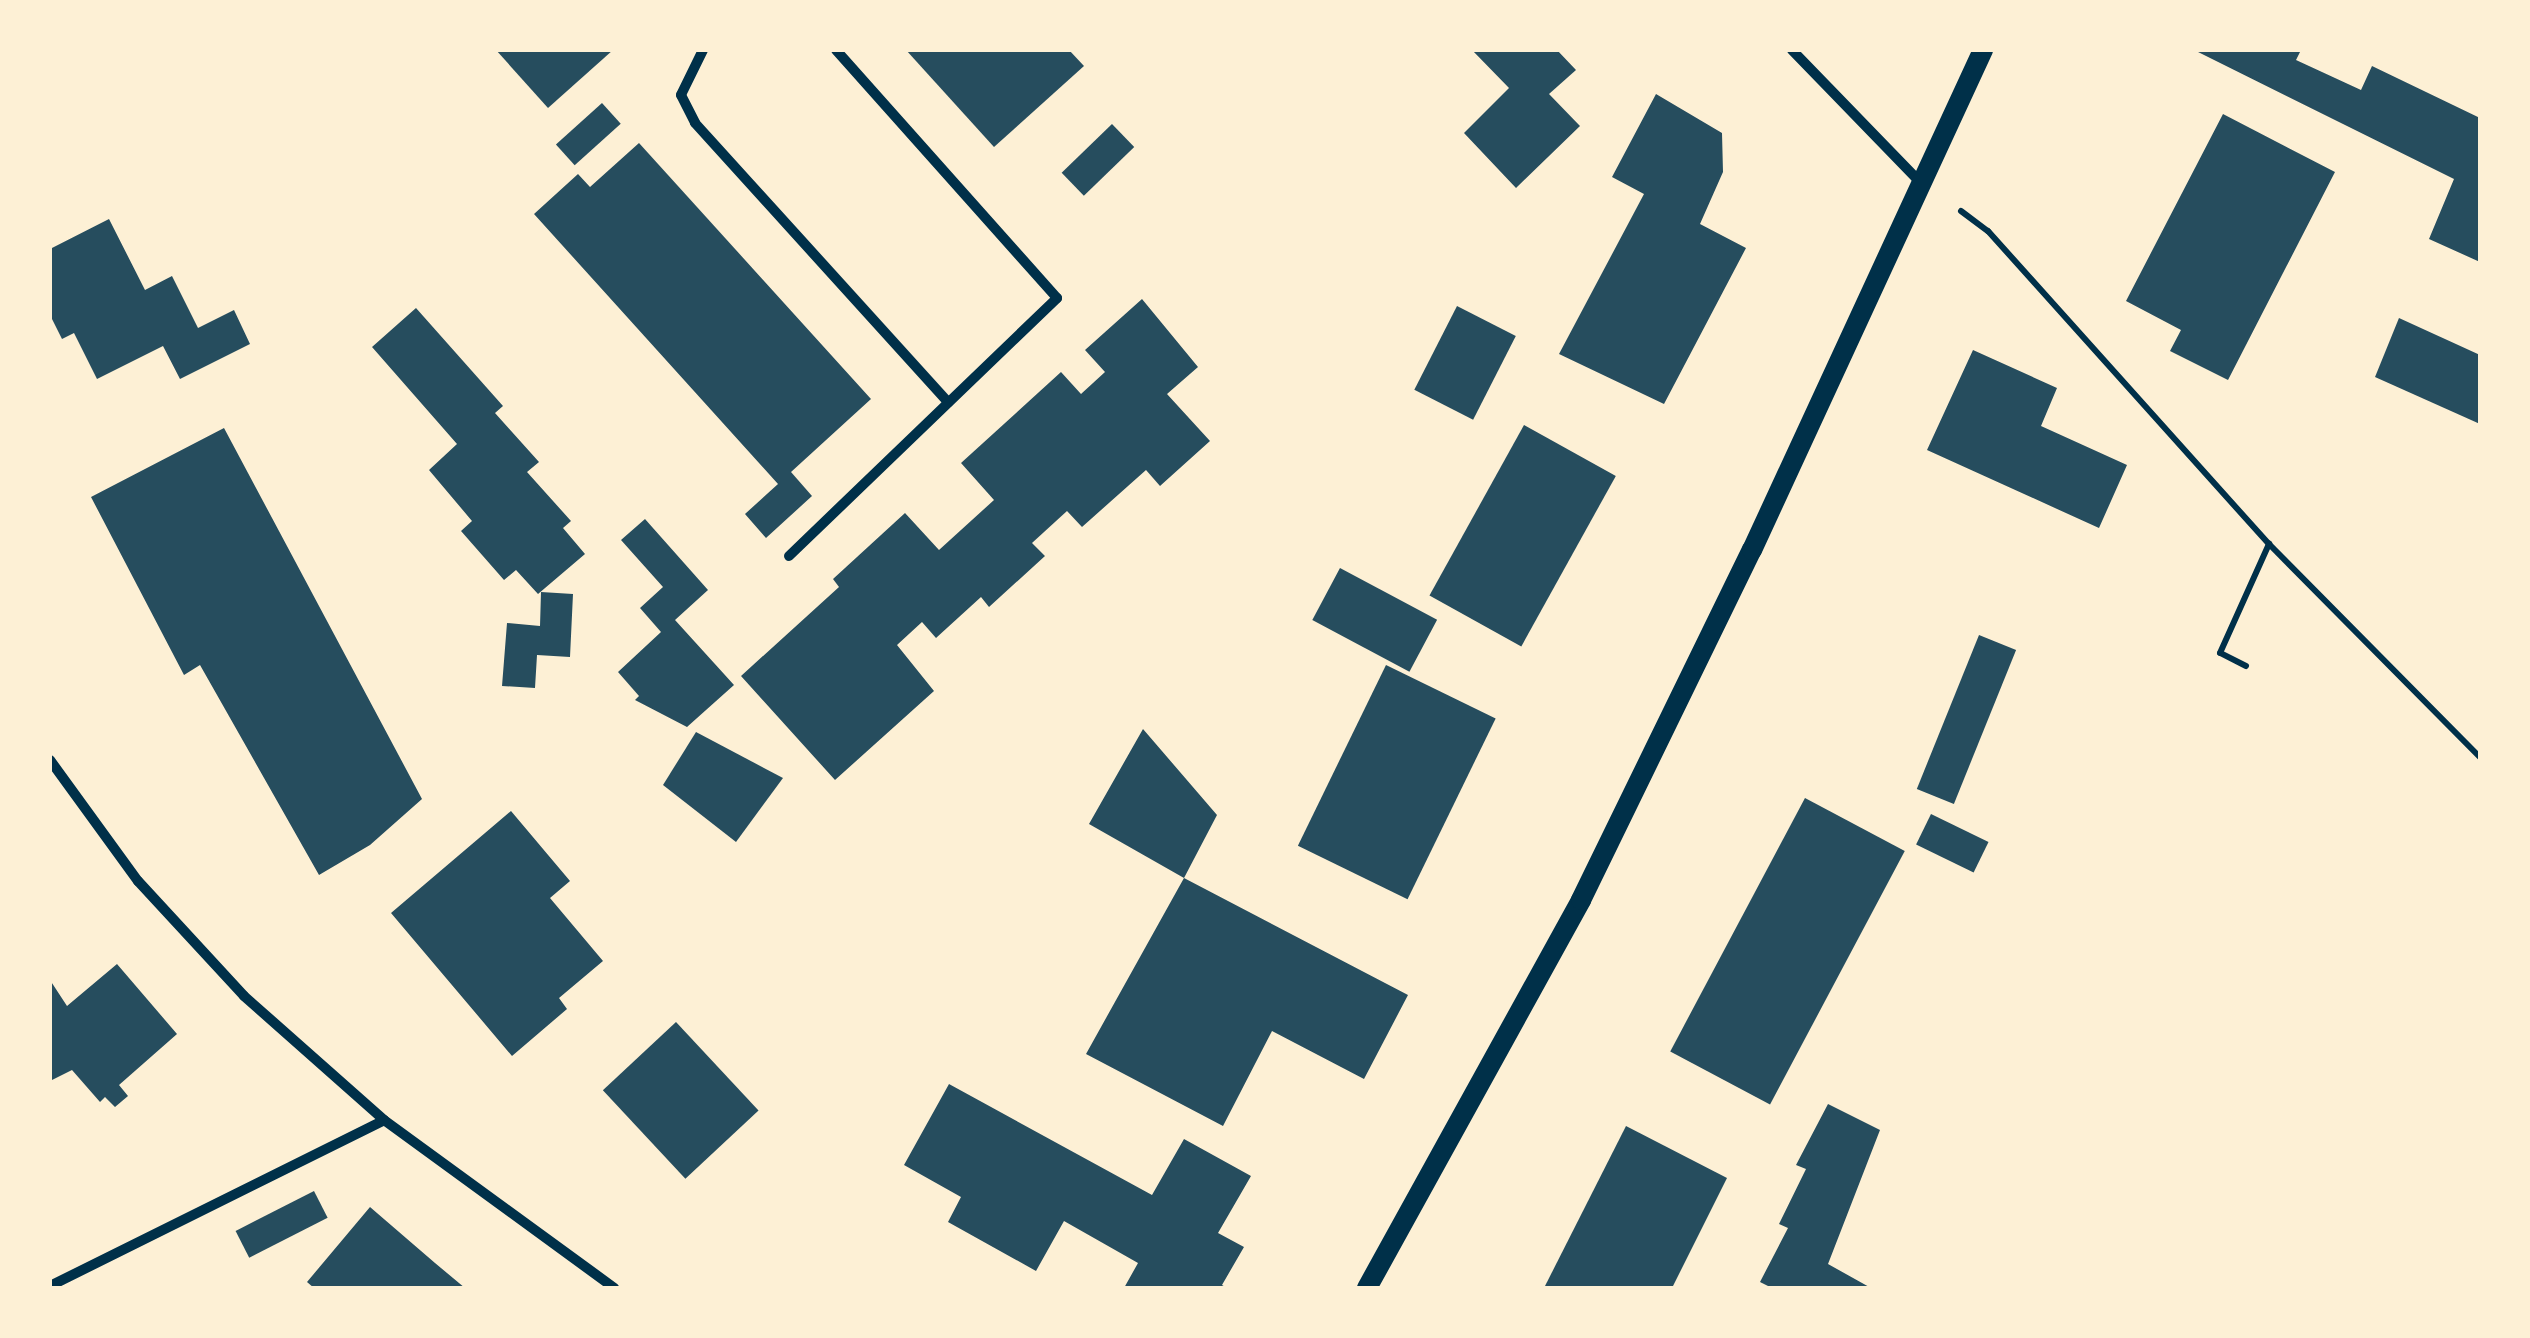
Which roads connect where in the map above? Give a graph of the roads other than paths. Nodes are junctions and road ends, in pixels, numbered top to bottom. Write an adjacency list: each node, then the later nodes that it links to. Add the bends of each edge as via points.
1 (703, 50): 6 (street, via 681,95 695,123)
2 (836, 50): 6 (street, via 1057,298)
3 (1792, 50): 5 (street)
4 (1982, 50): 5 (main road)
5 (1923, 184): 12 (main road, via 1581,900)
6 (948, 402): 7 (street)
7 (789, 556)
8 (50, 760): 9 (street, via 138,881 212,966)
9 (384, 1120): 10 (street); 11 (street)
10 (50, 1286)
11 (614, 1288)
12 (1367, 1288)

